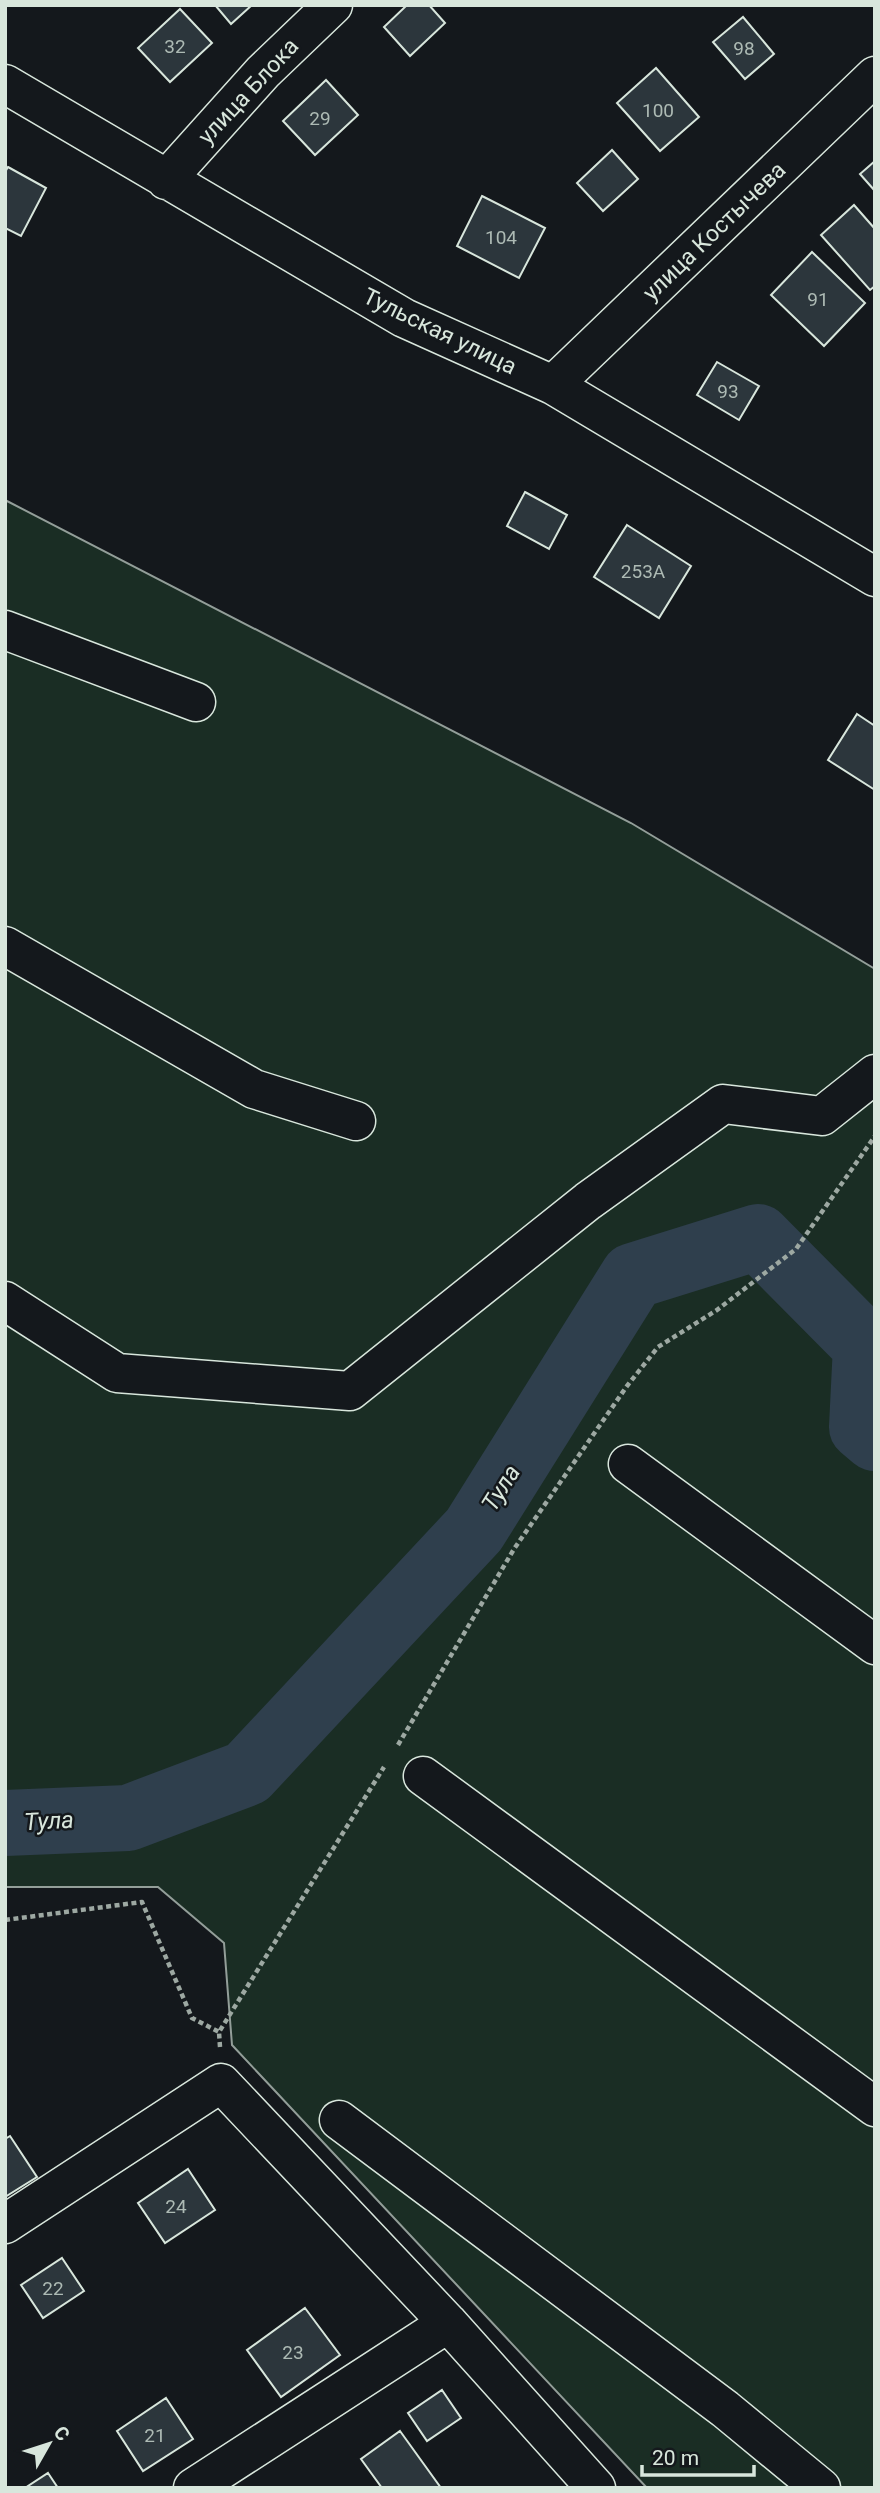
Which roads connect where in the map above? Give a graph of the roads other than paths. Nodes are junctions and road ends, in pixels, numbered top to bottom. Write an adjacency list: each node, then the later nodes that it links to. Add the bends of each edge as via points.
1 (333, 5): 4 (street, улица Блока, via 263,72)
2 (875, 76): 5 (street, улица Костычева)
3 (5, 84): 4 (street, Тульская улица)
4 (166, 180): 5 (street, Тульская улица, via 404,318)
5 (553, 385): 6 (street, Тульская улица)
6 (875, 577)
7 (5, 630): 8 (street)
8 (197, 702)
9 (5, 946): 11 (street, via 254,1089)
10 (875, 1074): 12 (street, via 822,1116 723,1104 588,1201 350,1391 117,1373)
11 (356, 1121)
12 (5, 1301)
13 (628, 1464): 14 (street)
14 (875, 1646)
15 (424, 1776): 16 (street)
16 (875, 2107)
17 (339, 2120): 22 (street, via 724,2409)
18 (5, 2224): 19 (street, via 221,2083)
19 (448, 2323): 20 (street); 21 (street)
20 (193, 2488)
21 (596, 2488)
22 (821, 2488)

